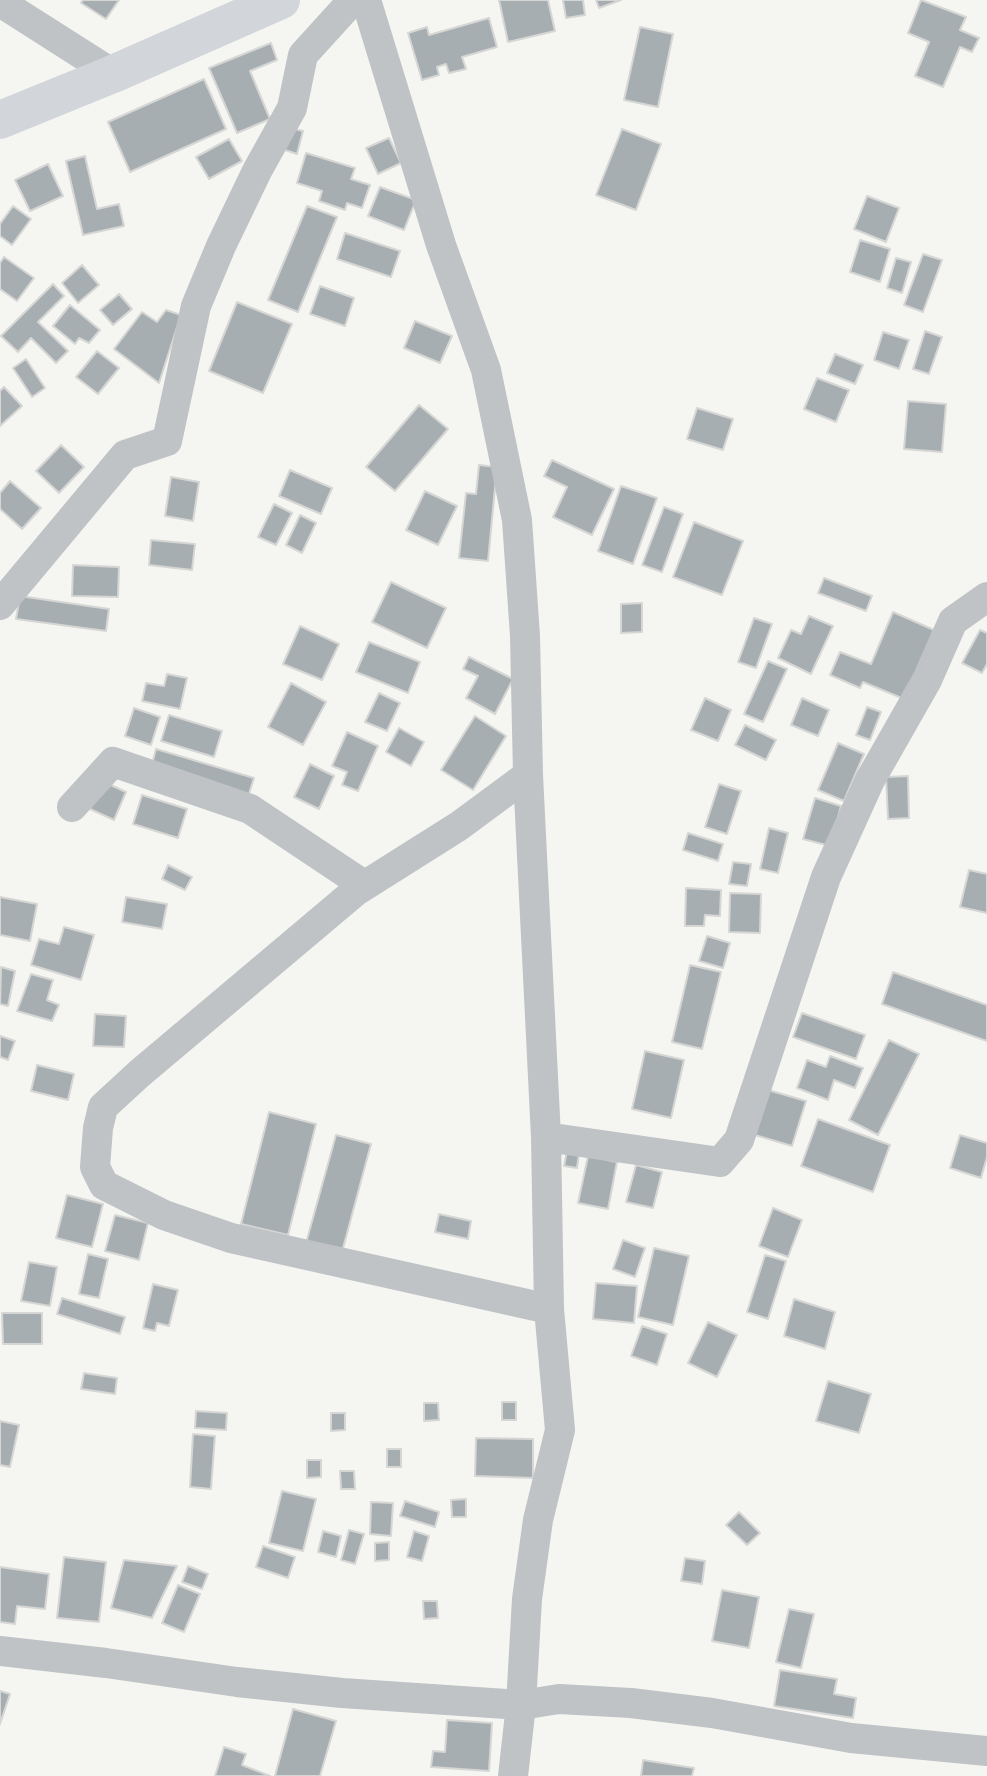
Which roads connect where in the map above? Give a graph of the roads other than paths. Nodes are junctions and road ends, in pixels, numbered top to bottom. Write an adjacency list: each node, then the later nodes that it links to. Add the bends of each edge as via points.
1 (281, 0): 5 (street)
2 (352, 0): 8 (street, via 303,55 292,108 221,246 196,306 167,441 125,455)
3 (366, 0): 9 (street, via 441,245 486,370 498,425 517,520)
4 (0, 2): 5 (street)
5 (113, 74): 6 (street)
6 (0, 120)
7 (987, 597): 12 (street, via 953,621 927,680 870,780 826,877 739,1140 720,1163)
8 (0, 605)
9 (528, 775): 11 (street, via 459,826); 12 (street)
10 (72, 807): 11 (street, via 113,762 250,809)
11 (364, 886): 13 (street, via 103,1107 95,1167 104,1185 164,1215 231,1238)
12 (546, 1137): 13 (street)
13 (549, 1309): 15 (street, via 560,1430 536,1533)
14 (0, 1651): 15 (street, via 303,1689)
15 (521, 1705): 16 (street, via 559,1699 631,1703 851,1738); 17 (street)
16 (987, 1751)
17 (513, 1776)

